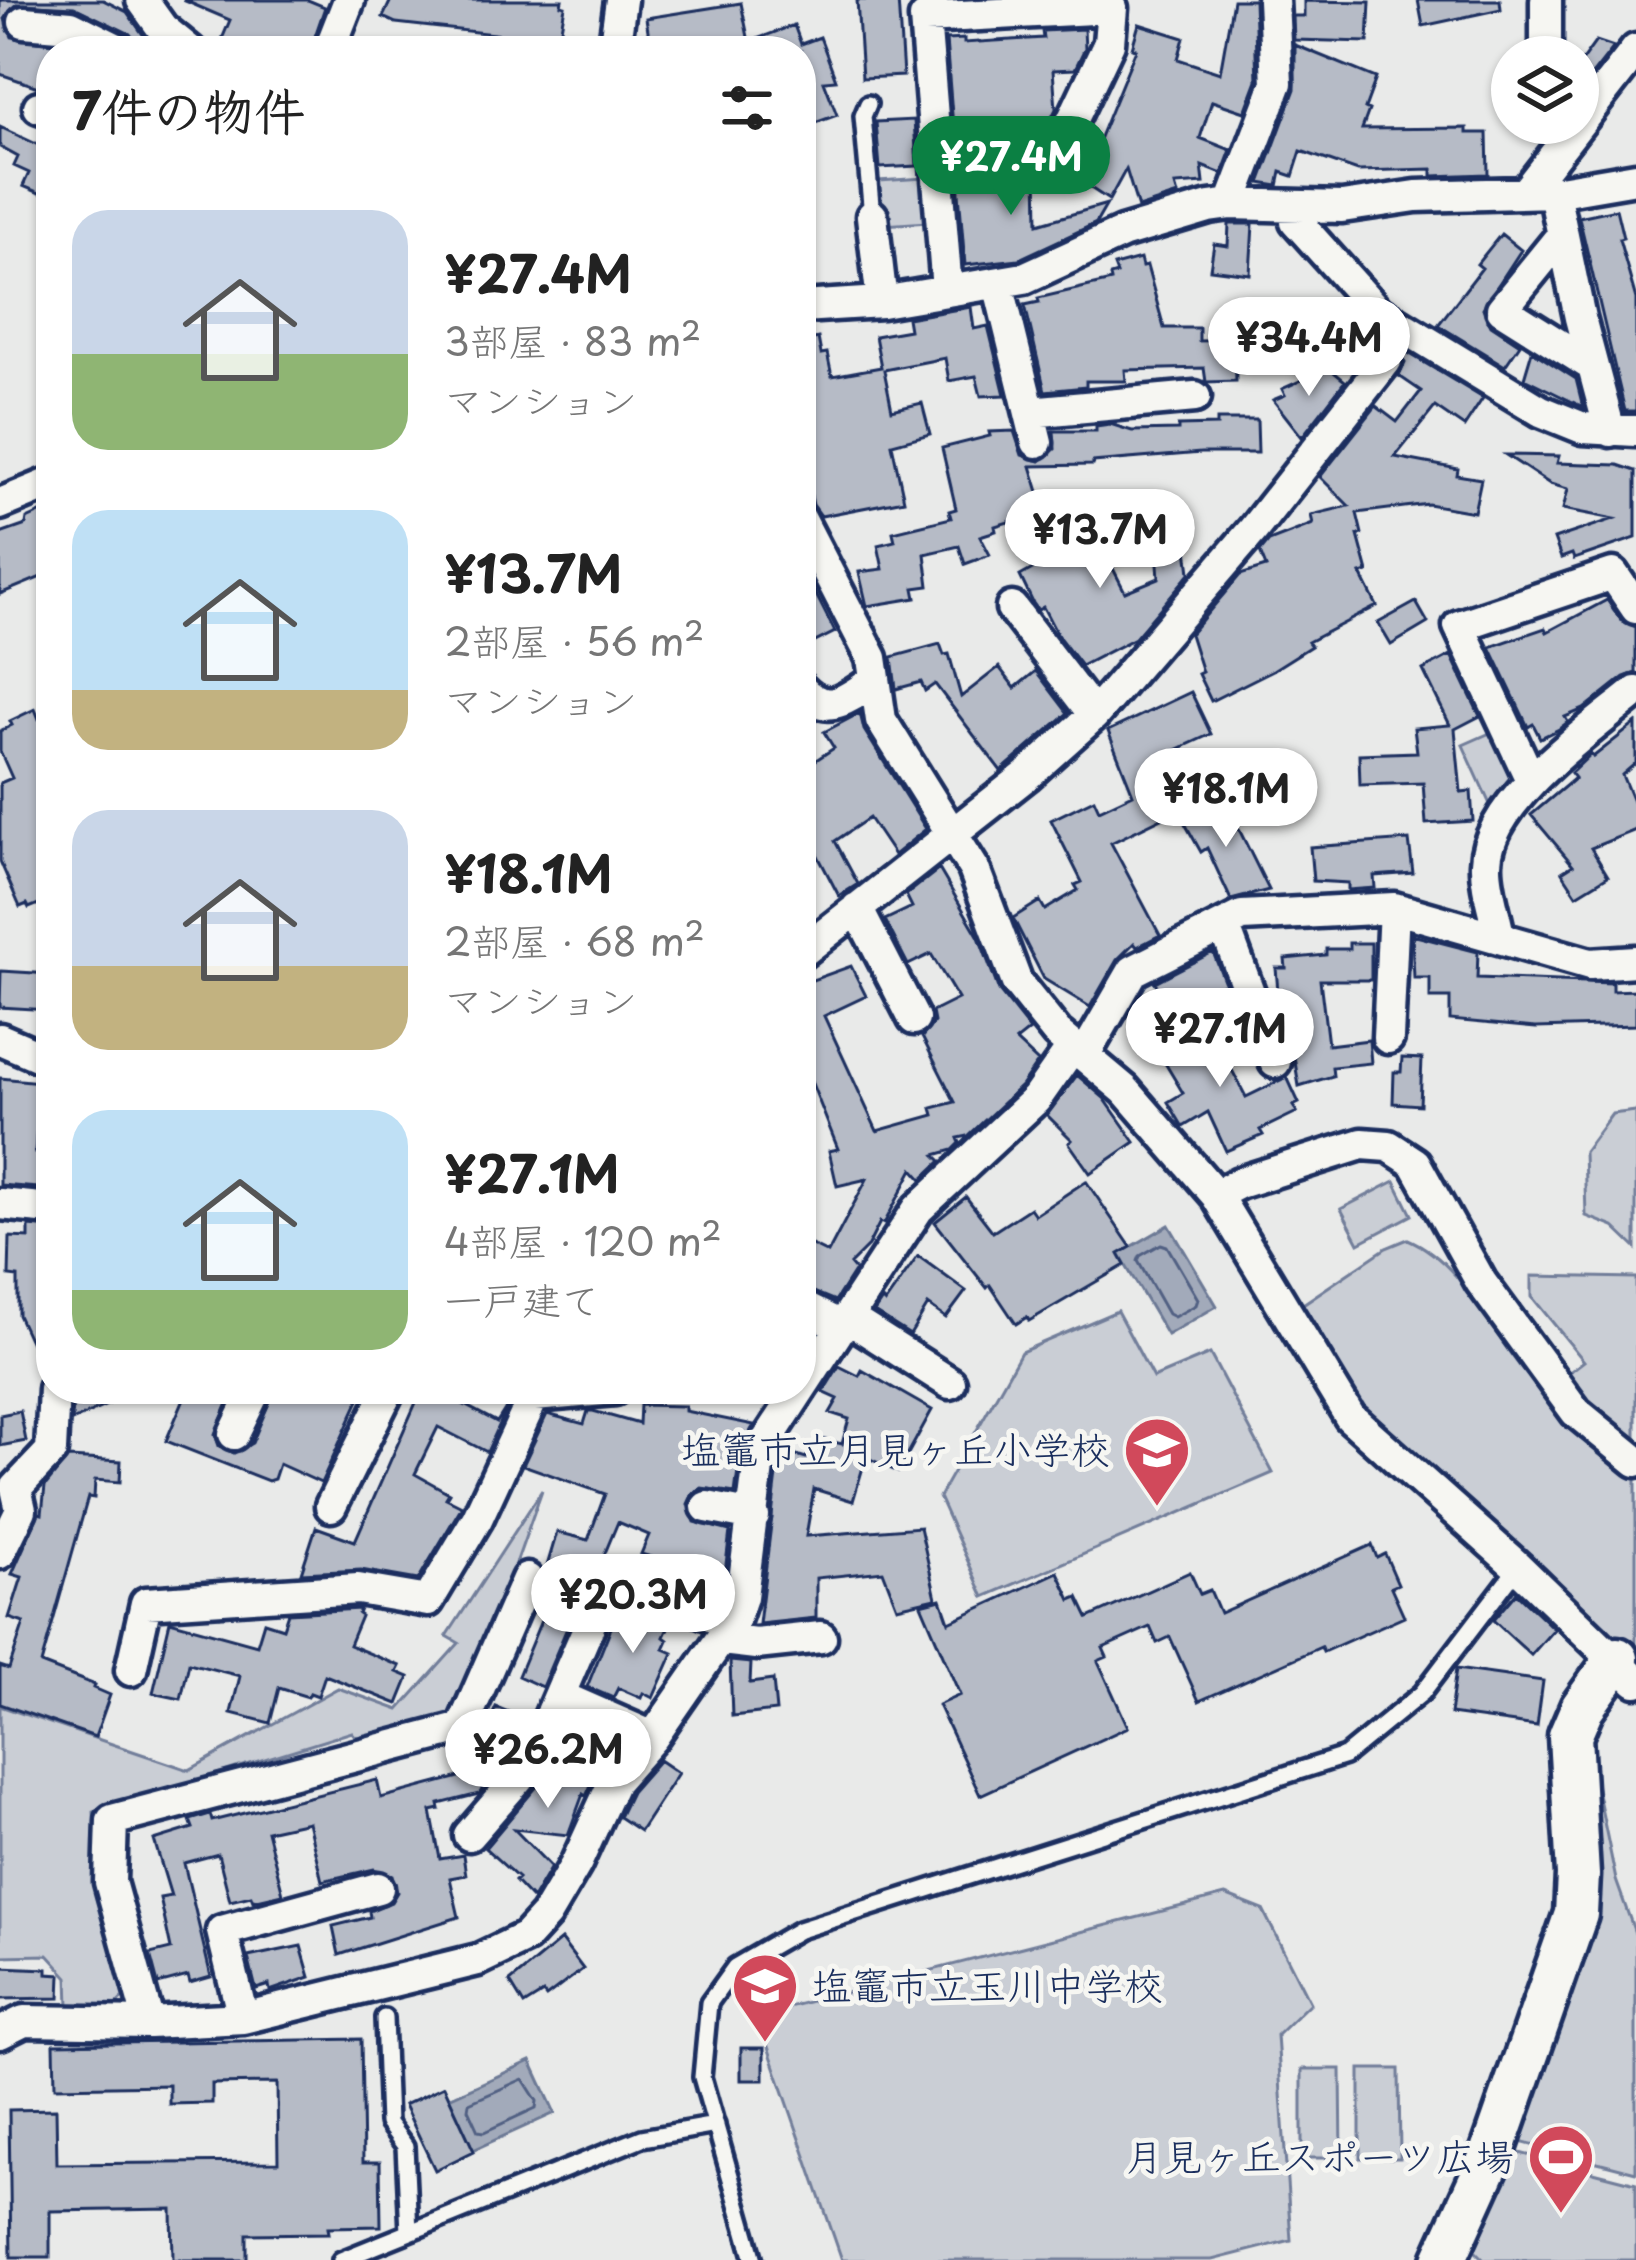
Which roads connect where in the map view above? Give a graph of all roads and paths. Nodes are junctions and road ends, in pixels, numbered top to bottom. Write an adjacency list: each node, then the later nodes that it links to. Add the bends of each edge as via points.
1 (142, 0): 9 (street)
2 (349, 0): 10 (street)
3 (621, 0): 11 (street)
4 (1274, 0): 20 (street, via 1277,83)
5 (1546, 0): 12 (street)
6 (1042, 5): 16 (street, via 925,18); 16 (street, via 1112,8 1109,43 1063,140)
7 (24, 22): 8 (street)
8 (91, 36)
9 (156, 36)
10 (335, 36)
11 (616, 36)
12 (1546, 36)
13 (1636, 50): 17 (street)
14 (868, 104): 22 (lane, via 862,116)
15 (1551, 144): 17 (street)
16 (937, 148): 25 (street)
17 (1552, 156): 19 (street)
18 (1636, 178): 19 (street)
19 (1540, 192): 21 (street); 23 (street)
20 (1231, 204): 21 (street); 24 (street, via 1122,232)
21 (1296, 207): 31 (street, via 1296,221 1377,311 1541,411 1583,428)
22 (872, 216): 26 (street)
23 (1562, 235): 29 (street); 29 (street, via 1502,309)
24 (998, 283): 25 (street); 30 (street, via 1033,427)
25 (947, 290): 26 (street)
26 (882, 302): 27 (street)
27 (816, 306)
28 (1386, 361): 40 (street)
29 (1591, 365): 31 (street)
30 (1196, 397)
31 (1623, 431)
32 (36, 489): 33 (street)
33 (0, 504)
34 (816, 549): 37 (street, via 872,658)
35 (1012, 608): 40 (street)
36 (1636, 608): 41 (street, via 1613,574 1460,626)
37 (875, 680): 39 (street, via 836,706); 42 (street, via 881,720)
38 (1636, 692): 41 (street)
39 (816, 705)
40 (1094, 716): 42 (street)
41 (1531, 780): 46 (street, via 1486,861)
42 (953, 834): 43 (street); 52 (street, via 1017,983)
43 (856, 908): 47 (street); 49 (street)
44 (1394, 908): 45 (street, via 1242,916); 46 (street); 50 (street)
45 (1224, 925): 52 (street, via 1132,971); 54 (street)
46 (1499, 936): 48 (street, via 1590,964)
47 (816, 940)
48 (1636, 961)
49 (914, 1019)
50 (1388, 1038)
51 (0, 1039): 53 (street)
52 (1079, 1050): 55 (street); 59 (street, via 918,1209)
53 (36, 1055)
54 (1275, 1062)
55 (1216, 1195): 68 (street, via 1362,1144 1389,1146 1414,1163 1481,1282 1576,1412); 73 (street, via 1350,1417)
56 (0, 1204): 57 (street)
57 (36, 1208)
58 (816, 1312): 59 (street)
59 (846, 1323): 60 (street); 61 (street)
60 (816, 1368)
61 (950, 1383)
62 (53, 1404): 72 (street, via 51,1451 16,1488 21,1510)
63 (248, 1404): 67 (street)
64 (382, 1404): 69 (street)
65 (531, 1404): 78 (street, via 428,1601 358,1589 146,1603)
66 (792, 1404): 71 (street, via 760,1451)
67 (234, 1433)
68 (1636, 1461)
69 (331, 1506)
70 (707, 1507): 71 (street)
71 (754, 1516): 76 (street, via 742,1597)
72 (0, 1553)
73 (1518, 1567): 79 (street); 88 (lane, via 1422,1693 1345,1756 800,1930 735,1967 709,2003 702,2077)
74 (610, 1577): 76 (lane); 80 (street)
75 (527, 1579): 86 (street, via 462,1728 112,1820 110,1882)
76 (725, 1636): 77 (street, via 757,1644); 81 (street)
77 (820, 1637)
78 (130, 1670)
79 (1626, 1670): 90 (street, via 1582,1708 1570,1736 1576,1914)
80 (562, 1697): 81 (street); 82 (street, via 529,1766)
81 (652, 1737): 84 (street, via 614,1781 576,1864 526,1937 478,1960)
82 (469, 1835)
83 (378, 1888): 84 (street, via 222,1931)
84 (243, 2018): 86 (street)
85 (384, 2018): 89 (lane, via 388,2123 405,2146)
86 (149, 2023): 87 (street, via 24,2021)
87 (0, 2032)
88 (716, 2125): 89 (lane, via 642,2138); 92 (lane)
89 (409, 2232): 91 (lane)
90 (1448, 2259)
91 (341, 2260)
92 (754, 2260)

